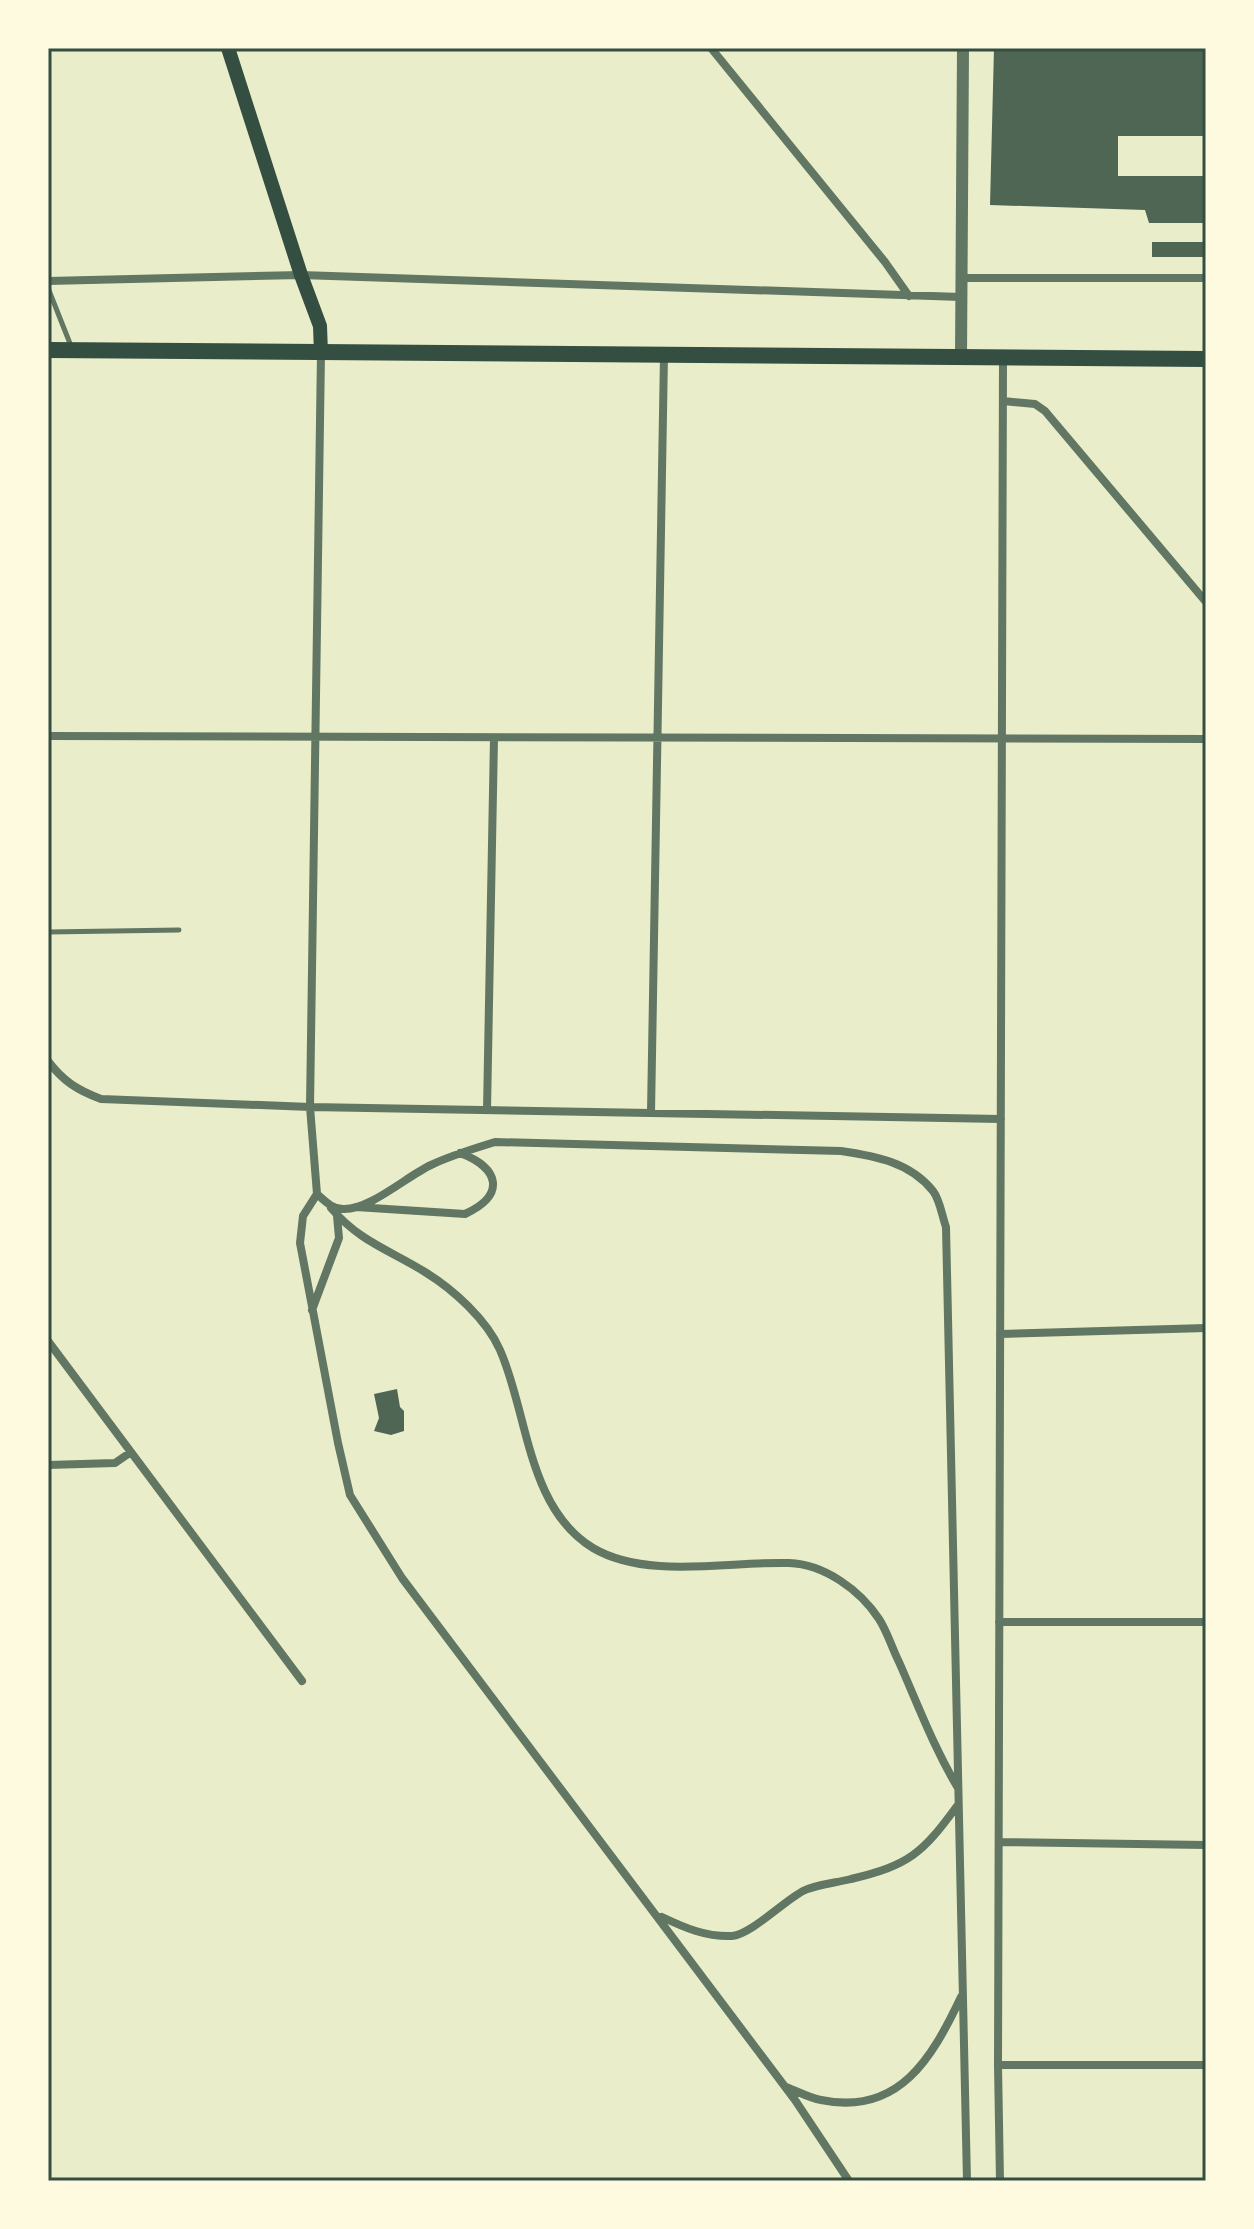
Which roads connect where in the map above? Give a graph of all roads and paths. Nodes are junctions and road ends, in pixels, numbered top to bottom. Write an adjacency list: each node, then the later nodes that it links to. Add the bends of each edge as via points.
1 (228, 48): 4 (main road)
2 (711, 48): 9 (street)
3 (963, 48): 5 (street)
4 (301, 275): 7 (street); 9 (street); 13 (main road, via 320,326)
5 (961, 278): 6 (street); 10 (street)
6 (1206, 278)
7 (48, 281)
8 (48, 288): 12 (lane)
9 (909, 296): 10 (street)
10 (961, 297): 15 (street)
11 (48, 350): 12 (highway)
12 (73, 350): 13 (highway)
13 (321, 353): 14 (highway); 21 (street)
14 (664, 355): 15 (highway); 23 (street)
15 (961, 357): 16 (highway)
16 (1003, 357): 17 (highway); 18 (street)
17 (1206, 359)
18 (1003, 401): 19 (street, via 1035,404 1045,411); 24 (street)
19 (1206, 602)
20 (48, 736): 21 (street)
21 (317, 738): 22 (street); 29 (street)
22 (494, 738): 23 (street); 30 (street)
23 (657, 738): 24 (street); 31 (street)
24 (1002, 739): 25 (street); 32 (street)
25 (1206, 739)
26 (179, 930): 27 (lane)
27 (48, 932)
28 (48, 1061): 29 (street, via 62,1080 101,1099)
29 (310, 1107): 30 (street); 34 (street)
30 (487, 1110): 31 (street)
31 (651, 1113): 32 (street)
32 (1001, 1119): 40 (street)
33 (459, 1153): 36 (street); 36 (street, via 478,1160 494,1186 481,1207 465,1214); 47 (street, via 495,1142 841,1151 882,1157 916,1174 935,1193 946,1227)
34 (317, 1194): 35 (street); 38 (street, via 303,1216 300,1243)
35 (328, 1205): 36 (street); 37 (street)
36 (355, 1207)
37 (337, 1214): 38 (street, via 339,1238); 47 (street, via 366,1241 428,1273 479,1318 500,1348 543,1489 564,1522 592,1548 643,1564 792,1562 830,1574 852,1588 879,1619 935,1749)
38 (312, 1310): 51 (street, via 350,1495 402,1578)
39 (1206, 1328): 40 (street)
40 (1000, 1334): 44 (street)
41 (48, 1341): 42 (street)
42 (131, 1452): 43 (street, via 115,1463); 46 (street)
43 (48, 1465)
44 (999, 1622): 45 (street); 49 (street)
45 (1206, 1622)
46 (302, 1681)
47 (958, 1789): 48 (street)
48 (959, 1804): 51 (street, via 923,1848 893,1868 807,1889 735,1936 697,1934); 52 (street)
49 (999, 1842): 50 (street); 53 (street)
50 (1206, 1845)
51 (658, 1915): 55 (street)
52 (963, 1993): 55 (street, via 941,2039 895,2091 867,2102 821,2100); 57 (street)
53 (998, 2065): 54 (street); 58 (street)
54 (1206, 2065)
55 (785, 2087): 56 (street)
56 (849, 2181)
57 (967, 2181)
58 (1000, 2181)

